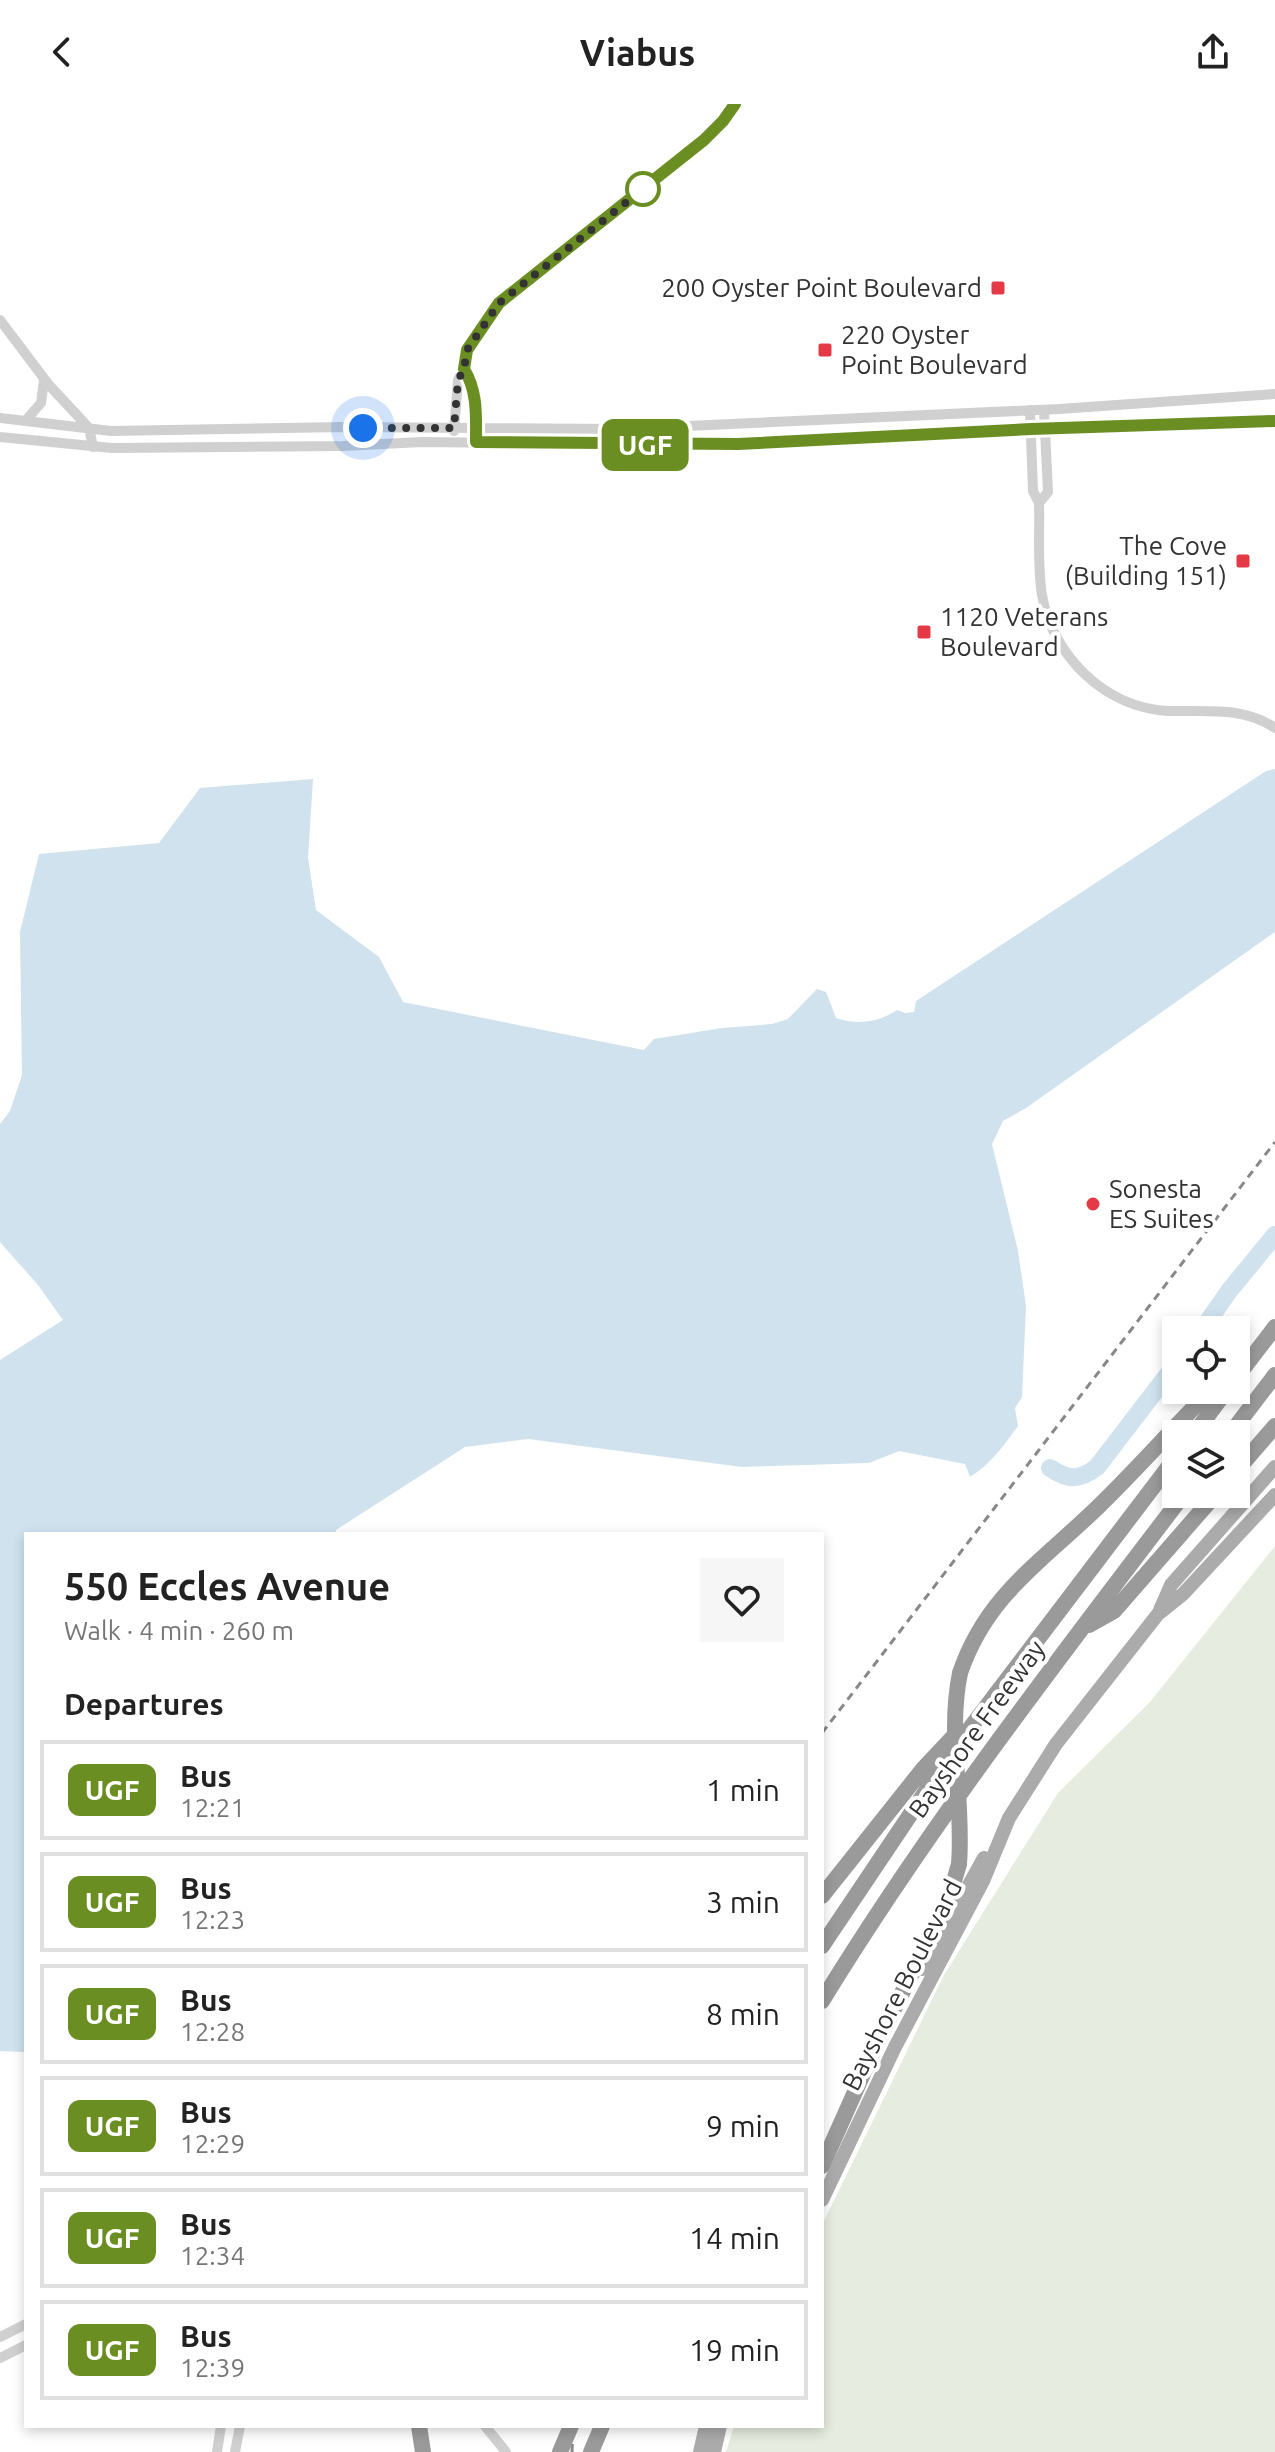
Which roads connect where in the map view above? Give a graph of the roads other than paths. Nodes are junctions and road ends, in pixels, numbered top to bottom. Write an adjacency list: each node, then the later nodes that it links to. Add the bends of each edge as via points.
1 (735, 104): 3 (street, via 704,140 499,303 467,350)
2 (0, 320): 4 (street)
3 (464, 369): 12 (street, via 458,380); 13 (street, via 475,396)
4 (43, 378): 9 (street, via 41,403); 11 (street)
5 (1275, 394): 7 (street)
6 (1030, 410): 7 (street); 13 (street, via 663,428); 15 (street)
7 (1044, 410): 14 (street)
8 (0, 418): 9 (street)
9 (26, 420): 11 (street)
10 (1275, 421): 14 (street)
11 (89, 428): 12 (street); 19 (street)
12 (454, 428): 13 (street); 17 (street)
13 (476, 428): 18 (street)
14 (1045, 428): 15 (street); 20 (street, via 1048,492)
15 (1031, 429): 18 (street, via 726,445); 20 (street, via 1033,491)
16 (0, 437): 19 (street)
17 (454, 442): 18 (street); 19 (street)
18 (476, 442)
19 (93, 447)
20 (1039, 503): 21 (street, via 1040,580 1046,610 1061,646 1086,676 1136,705 1162,711 1232,712)
21 (1275, 728)
22 (1274, 1329): 23 (highway); 24 (highway)
23 (1250, 1352)
24 (1250, 1360)
25 (1275, 1375): 27 (highway)
26 (1198, 1404): 42 (highway, bridge, via 997,1602 971,1643 960,1673 954,1723 959,1864 947,1905 873,2048)
27 (1241, 1420)
28 (1275, 1426): 29 (highway)
29 (1250, 1455)
30 (1275, 1467): 35 (main road, Bayshore Boulevard, via 1171,1585)
31 (1162, 1475): 37 (highway, Bayshore Freeway)
32 (1275, 1495): 35 (main road, Bayshore Boulevard)
33 (1173, 1508): 36 (highway, Bayshore Freeway)
34 (1204, 1508): 36 (highway, via 1114,1611)
35 (1158, 1614): 38 (main road, Bayshore Boulevard, via 1056,1744)
36 (1080, 1630): 41 (highway, Bayshore Freeway, via 961,1789)
37 (982, 1711): 39 (highway, via 923,1769); 40 (highway, Bayshore Freeway)
38 (1001, 1835): 43 (main road, Bayshore Boulevard, via 918,1977); 44 (main road, Bayshore Boulevard, via 979,1889)
39 (824, 1893)
40 (824, 1943)
41 (824, 1998)
42 (824, 2161)
43 (824, 2162)
44 (824, 2196)
45 (24, 2325): 46 (street)
46 (0, 2337)
47 (24, 2346): 48 (street)
48 (0, 2358)
49 (221, 2428): 57 (street)
50 (419, 2428): 59 (highway)
51 (487, 2428): 60 (street)
52 (570, 2428): 61 (highway, bridge)
53 (601, 2428): 62 (highway)
54 (706, 2428): 63 (main road)
55 (720, 2428): 64 (main road)
56 (240, 2430): 58 (street)
57 (217, 2452)
58 (235, 2452)
59 (423, 2452)
60 (506, 2452)
61 (560, 2452)
62 (591, 2452)
63 (700, 2452)
64 (714, 2452)

